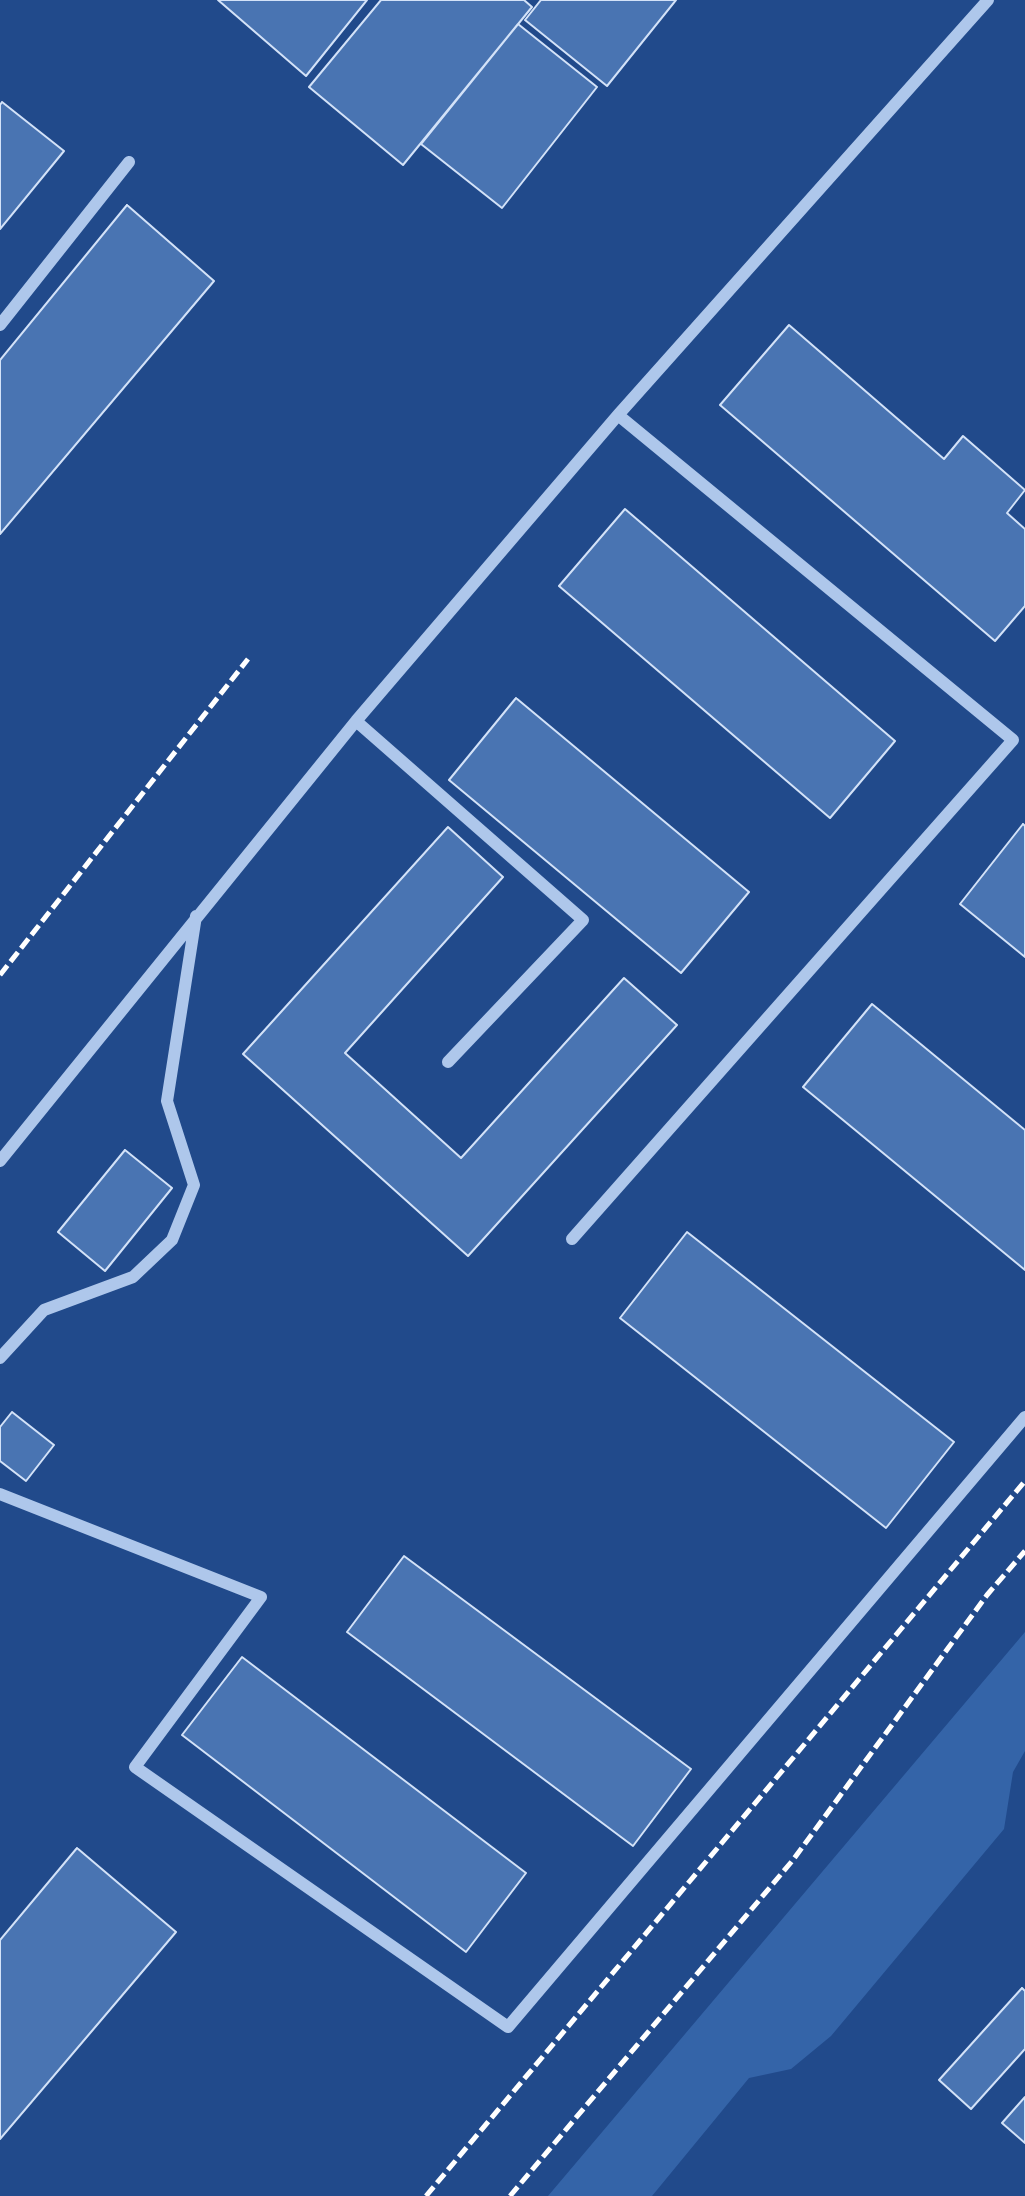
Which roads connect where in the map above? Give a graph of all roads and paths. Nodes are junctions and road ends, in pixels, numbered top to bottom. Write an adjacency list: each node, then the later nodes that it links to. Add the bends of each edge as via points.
1 (988, 0): 4 (lane)
2 (129, 162): 3 (lane)
3 (0, 326)
4 (618, 415): 5 (lane); 9 (lane, via 1013,740)
5 (356, 721): 6 (lane); 7 (lane, via 583,920)
6 (196, 915): 8 (lane); 10 (lane, via 167,1101 194,1185 172,1240 133,1277 44,1310)
7 (448, 1062)
8 (0, 1161)
9 (572, 1239)
10 (0, 1358)
11 (1025, 1417): 12 (lane, via 508,2027 135,1767 261,1597)
12 (0, 1494)

